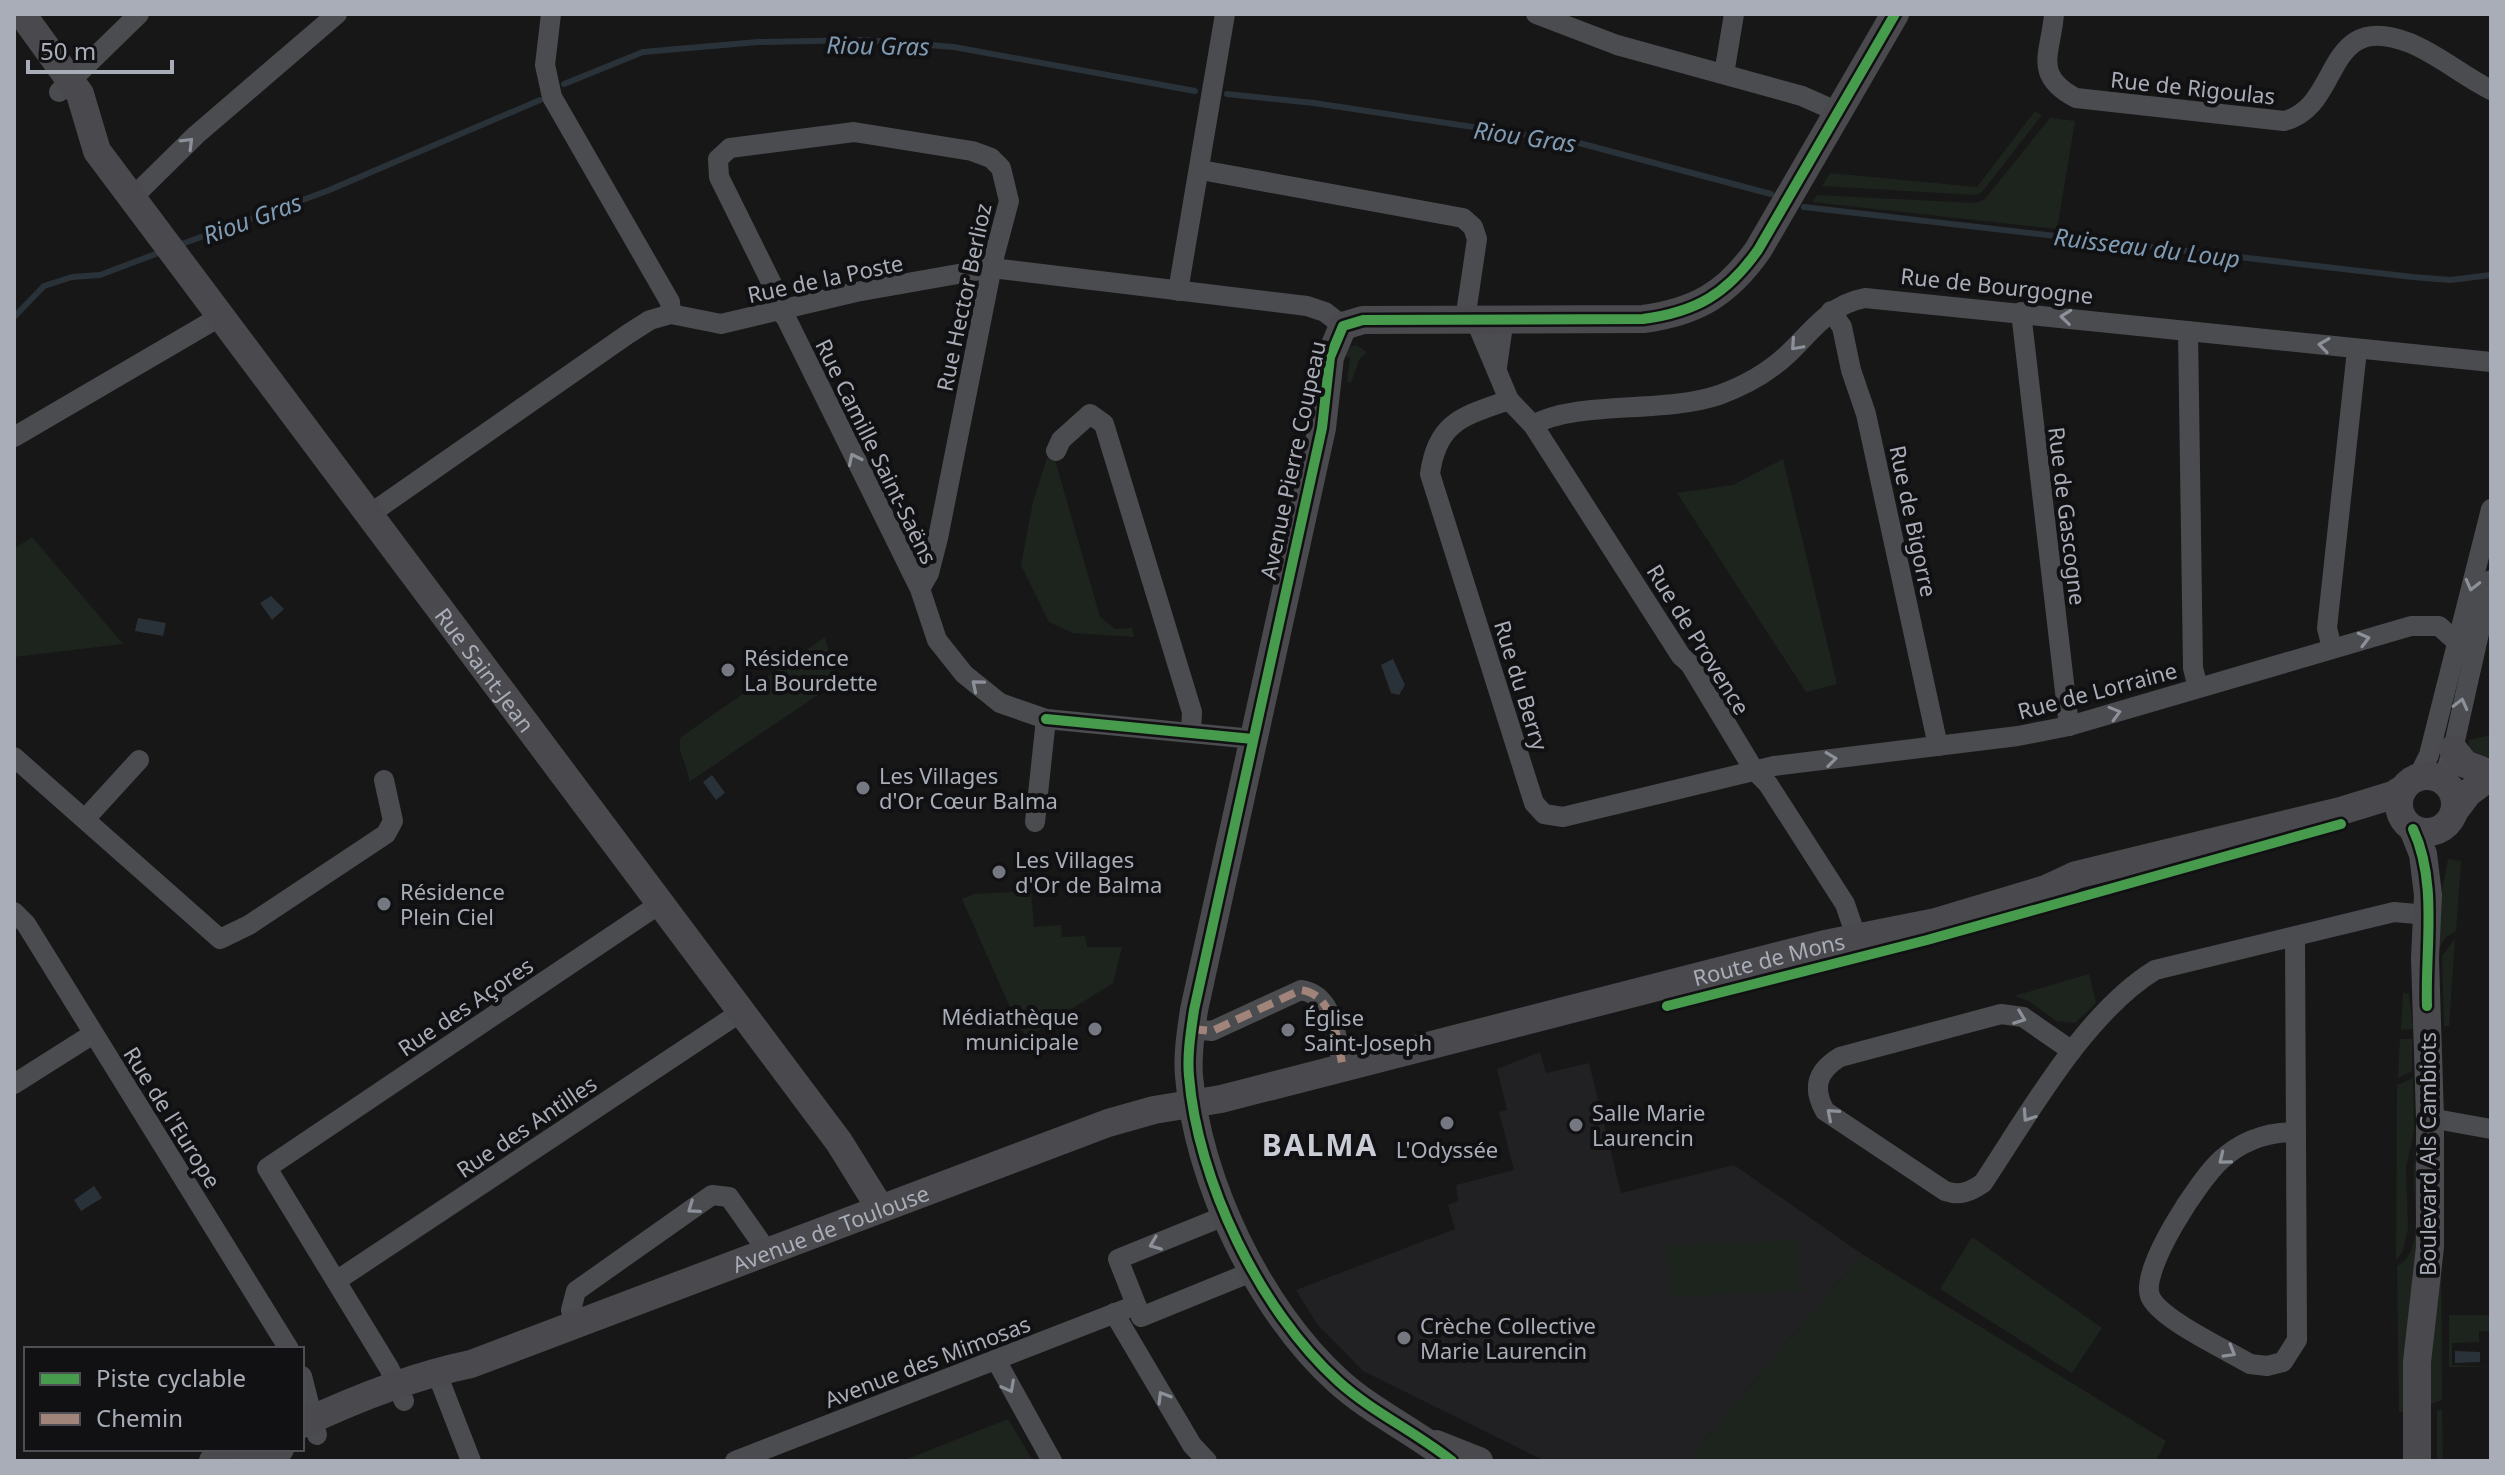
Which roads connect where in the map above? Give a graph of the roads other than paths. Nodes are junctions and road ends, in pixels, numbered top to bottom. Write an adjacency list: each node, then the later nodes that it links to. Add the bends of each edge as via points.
1 (22, 14): 12 (street, Rue Saint-Jean)
2 (139, 14): 12 (street)
3 (337, 14): 17 (street, one-way to 3, via 196,135)
4 (551, 14): 23 (street, via 545,65 552,97 666,295)
5 (1225, 14): 16 (street)
6 (1536, 14): 11 (street, via 1617,45)
7 (1734, 14): 11 (street)
8 (1895, 14): 14 (street, Avenue Pierre Coupeau)
9 (2054, 14): 13 (street, Rue de Rigoulas, via 2046,65 2056,86 2076,98 2284,121 2307,110 2350,44 2375,35 2410,43)
10 (14, 31): 12 (street, Rue Saint-Jean)
11 (1724, 74): 14 (street)
12 (65, 86): 17 (street, Rue Saint-Jean, via 88,113 97,151)
13 (2491, 90)
14 (1838, 112): 25 (street, Avenue Pierre Coupeau, via 1744,270 1695,308 1643,319)
15 (718, 159): 18 (street, Rue Hector Berlioz, via 730,148 854,132 991,158 1007,181 1009,201); 21 (street, Rue Camille Saint-Saëns, via 719,177)
16 (1201, 170): 19 (street); 25 (street, via 1463,218 1477,239)
17 (132, 198): 24 (street, Rue Saint-Jean)
18 (992, 268): 19 (street, Rue de la Poste); 21 (street, Rue de la Poste, via 856,292); 36 (street, Rue Hector Berlioz)
19 (1178, 291): 26 (street, Rue de la Poste, via 1317,308)
20 (1831, 311): 22 (street, Rue de Bourgogne, via 1849,301 1883,297); 31 (street, Rue de Bourgogne, one-way to 31, via 1787,355 1721,394 1652,409 1550,416); 47 (street, Rue de Bigorre, via 1842,327 1866,414)
21 (781, 312): 23 (street, Rue de la Poste, via 721,324); 37 (street, Rue Camille Saint-Saëns, one-way to 21)
22 (2021, 312): 27 (street, Rue de Bourgogne, one-way to 22); 44 (street, Rue de Gascogne)
23 (671, 314): 35 (street, via 628,334)
24 (221, 316): 32 (street); 35 (street, Rue Saint-Jean)
25 (1483, 319): 26 (street, Avenue Pierre Coupeau, via 1363,320); 30 (street, Rue de Provence, via 1480,331)
26 (1343, 326): 46 (street, Avenue Pierre Coupeau, via 1330,357 1322,428)
27 (2188, 331): 28 (street, Rue de Bourgogne, one-way to 27); 42 (street, via 2193,668)
28 (2357, 350): 29 (street, Rue de Bourgogne); 41 (street, via 2327,628)
29 (2491, 362)
30 (1509, 400): 31 (street, Rue de Provence); 51 (street, Rue du Berry, via 1474,411 1448,428 1437,445 1430,474 1534,803 1544,814 1563,817)
31 (1533, 425): 51 (street, Rue de Provence)
32 (14, 437)
33 (1056, 451): 45 (street, via 1090,414 1104,424 1192,712)
34 (2491, 509): 40 (street, one-way to 40)
35 (370, 514): 60 (street, Rue Saint-Jean)
36 (938, 538): 37 (street, via 913,549); 39 (street, Rue Hector Berlioz)
37 (895, 545): 39 (street, Rue Camille Saint-Saëns)
38 (2491, 580): 48 (street, one-way to 38)
39 (920, 589): 43 (street, Rue Camille Saint-Saëns, one-way to 39, via 1000,703 964,674 937,640)
40 (2458, 643): 41 (street, Rue de Lorraine, one-way to 40, via 2427,624 2445,629); 54 (street)
41 (2332, 648): 42 (street, Rue de Lorraine)
42 (2198, 688): 44 (street, Rue de Lorraine, one-way to 42)
43 (1046, 719): 45 (street, Rue Camille Saint-Saëns); 58 (street)
44 (2069, 726): 47 (street, Rue de Lorraine)
45 (1191, 732): 46 (street, Rue Camille Saint-Saëns)
46 (1253, 739): 66 (street, Avenue Pierre Coupeau)
47 (1938, 746): 51 (street, Rue de Lorraine, one-way to 47)
48 (2453, 749): 52 (street, via 2465,764); 54 (street)
49 (14, 757): 57 (street)
50 (139, 760): 57 (street)
51 (1754, 770): 64 (street, Rue de Provence, via 1845,904)
52 (2490, 774): 54 (street, Route de Mons); 56 (street)
53 (384, 780): 57 (street, via 393,821 386,834 220,939 114,849 108,836)
54 (2427, 781): 55 (street, Route de Mons); 56 (street, via 2456,798); 59 (street, via 2399,806)
55 (2344, 810): 59 (street, Route de Mons); 64 (street, Route de Mons, via 2151,855 1936,922)
56 (2452, 816): 59 (street, via 2431,832); 61 (street, Boulevard Als Cambiots)
57 (86, 818)
58 (1035, 822)
59 (2410, 826): 61 (street, Boulevard Als Cambiots, via 2423,854)
60 (661, 903): 65 (street, Rue Saint-Jean); 79 (street, Rue des Açores, via 267,1168)
61 (2427, 905): 63 (street); 72 (street, Boulevard Als Cambiots)
62 (14, 912): 67 (street, Rue de l'Europe)
63 (2295, 937): 68 (street, via 2155,970 2138,981); 74 (street)
64 (1857, 939): 69 (street, Route de Mons)
65 (741, 1012): 75 (street, Rue Saint-Jean, via 839,1142); 79 (street, Rue des Antilles)
66 (1191, 1029): 69 (street, via 1212,1031 1301,990 1313,992 1330,1015); 71 (street, Avenue Pierre Coupeau)
67 (93, 1034): 70 (street); 83 (street, Rue de l'Europe)
68 (2072, 1051): 68 (street, one-way to 68, via 1983,1183 1970,1192 1955,1194 1825,1111 1817,1096 1824,1067 1840,1057 2001,1014 2023,1017)
69 (1343, 1067): 71 (street, Route de Mons)
70 (14, 1084)
71 (1193, 1102): 75 (street, Avenue de Toulouse, via 1089,1129); 76 (street, Avenue Pierre Coupeau)
72 (2430, 1118): 73 (street); 101 (street, Boulevard Als Cambiots, via 2430,1247 2417,1362)
73 (2491, 1129)
74 (2295, 1132): 74 (street, one-way to 74, via 2273,1132 2248,1142 2214,1168 2151,1268 2147,1286 2157,1309 2250,1364 2283,1362 2297,1340)
75 (880, 1208): 77 (street, Avenue de Toulouse)
76 (1227, 1215): 78 (street, Avenue Pierre Coupeau); 80 (street, one-way to 80, via 1118,1259)
77 (767, 1251): 82 (street, Avenue de Toulouse); 82 (street, one-way to 82, via 729,1197 712,1195 576,1291 571,1310)
78 (1254, 1271): 80 (street, via 1141,1317); 89 (street, Avenue Pierre Coupeau, via 1315,1360 1341,1384)
79 (336, 1281): 86 (street)
80 (1136, 1305): 81 (street, Avenue des Mimosas)
81 (1114, 1313): 84 (street, Avenue des Mimosas); 98 (street, one-way to 81, via 1192,1445)
82 (575, 1325): 85 (street, Avenue de Toulouse)
83 (288, 1347)
84 (996, 1360): 92 (street, Avenue des Mimosas); 97 (street, one-way to 97)
85 (439, 1379): 86 (street, Avenue de Toulouse); 95 (street)
86 (400, 1393): 88 (street, Avenue de Toulouse)
87 (304, 1394): 88 (street)
88 (308, 1430)
89 (1426, 1441): 99 (street); 100 (street)
90 (239, 1451): 93 (street)
91 (275, 1451): 94 (street)
92 (763, 1456): 96 (street, Avenue des Mimosas)
93 (213, 1461)
94 (251, 1461)
95 (471, 1461)
96 (735, 1461)
97 (1052, 1461)
98 (1207, 1461)
99 (1452, 1461)
100 (1479, 1461)
101 (2417, 1461)

